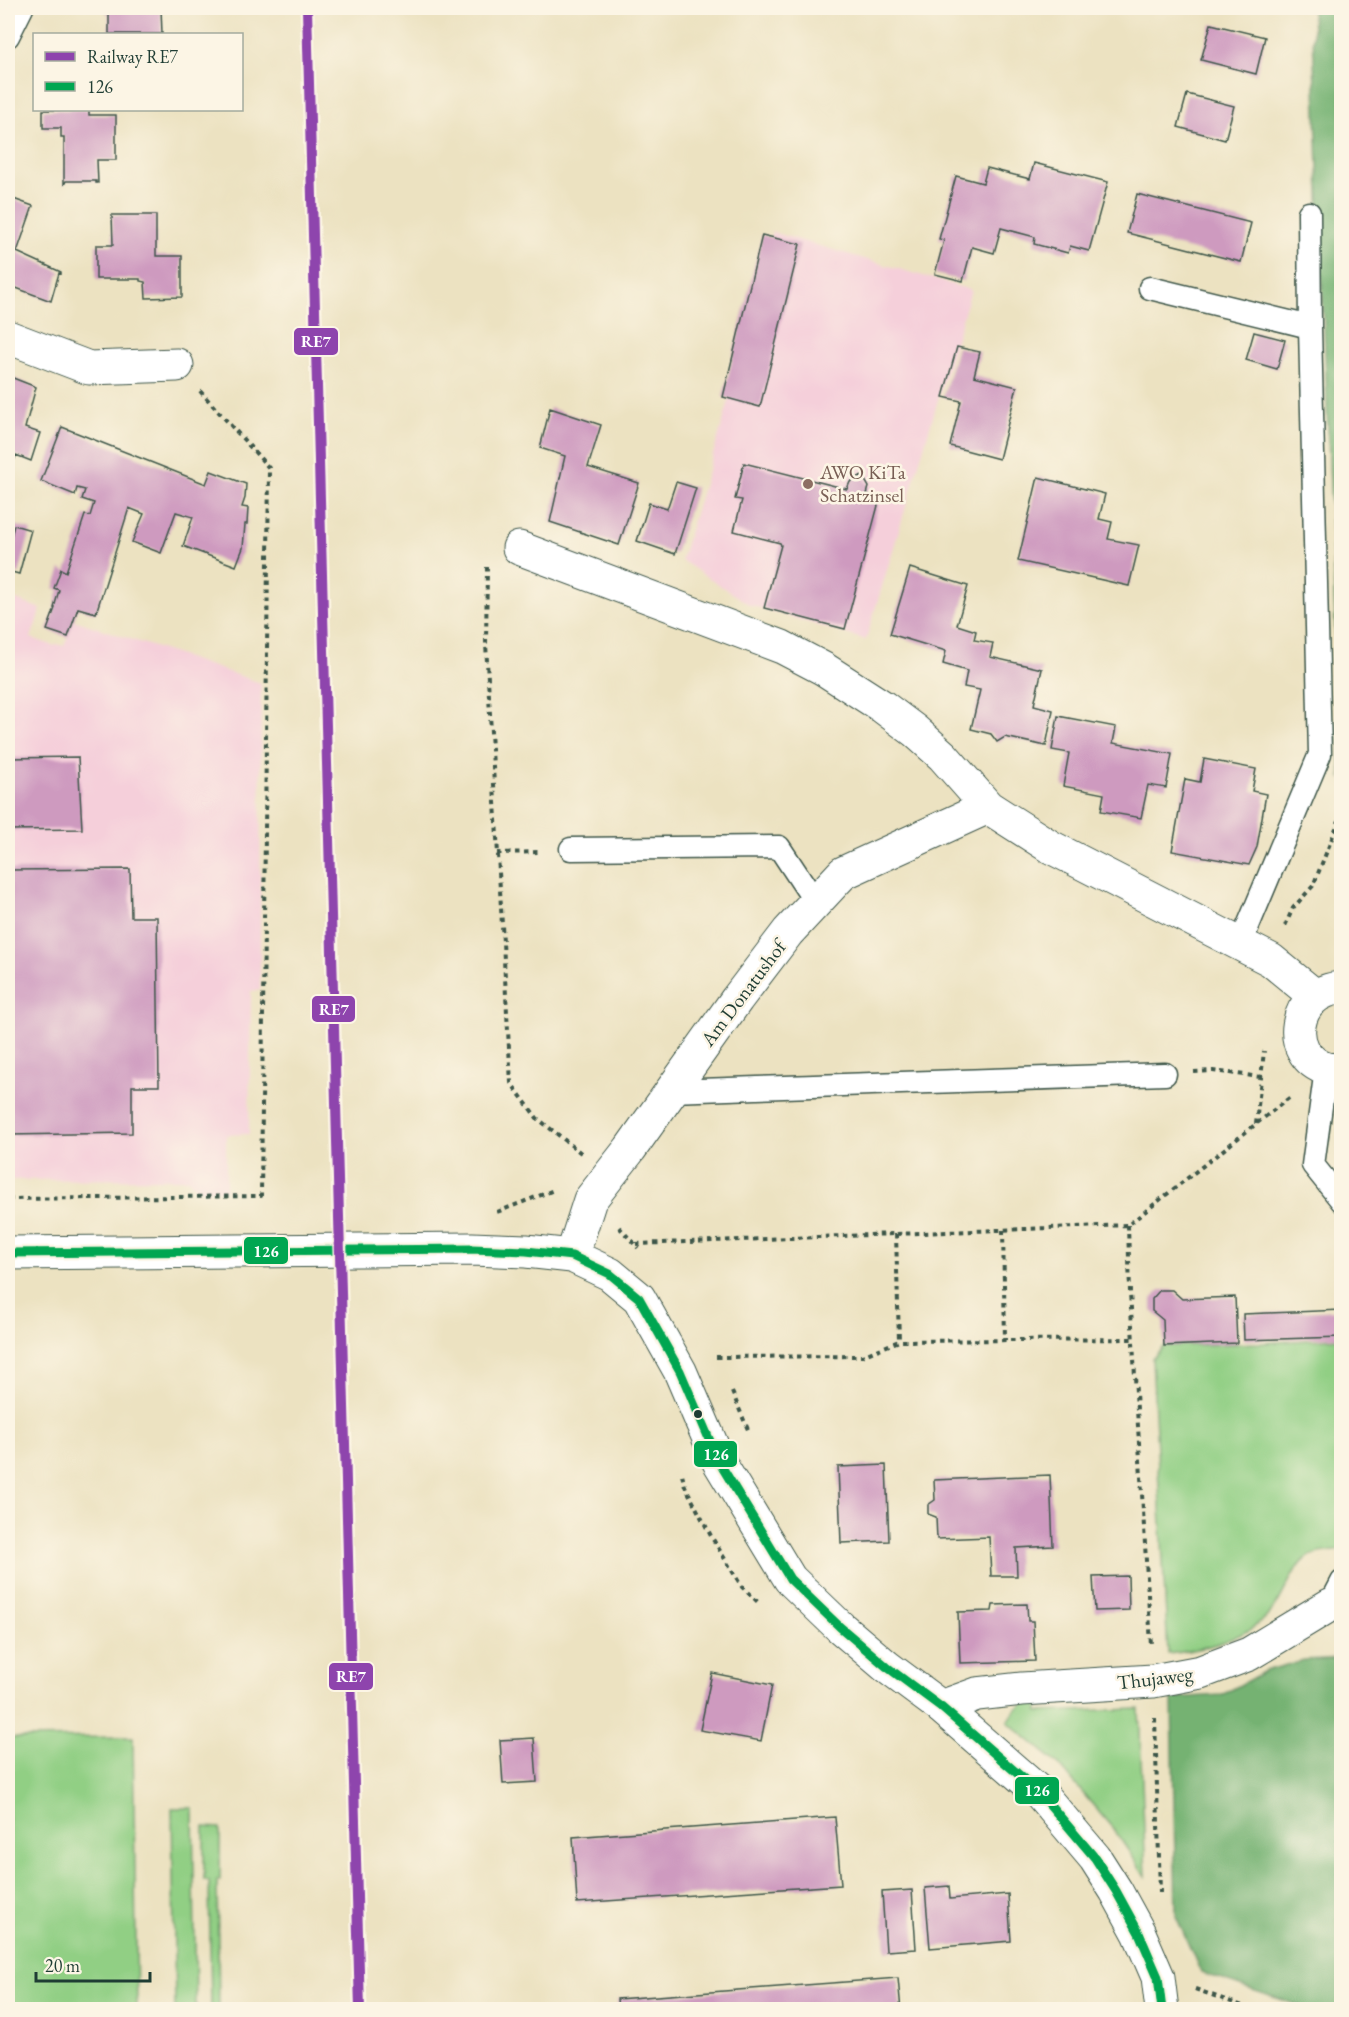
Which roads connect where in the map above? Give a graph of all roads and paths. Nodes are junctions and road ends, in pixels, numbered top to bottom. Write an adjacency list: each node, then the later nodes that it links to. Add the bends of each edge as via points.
1 (22, 8): 2 (lane)
2 (8, 36)
3 (1309, 213): 5 (lane)
4 (1150, 288): 5 (lane)
5 (1310, 327): 14 (lane, via 1320,754)
6 (8, 337): 7 (street, via 89,368)
7 (177, 365): 23 (path, via 269,468 261,1196)
8 (519, 548): 9 (street, via 782,647 824,669 915,732 943,756); 12 (path, via 487,567 486,644)
9 (988, 807): 13 (street, Am Donatushof, via 843,873); 14 (street, via 1049,846)
10 (1341, 813): 15 (path, via 1314,886 1293,908)
11 (571, 849): 12 (path); 13 (lane, via 779,847)
12 (497, 853): 22 (path, via 511,1083 537,1118)
13 (816, 903): 20 (street, Am Donatushof, via 788,932)
14 (1240, 945): 15 (street)
15 (1271, 960): 16 (street)
16 (1328, 992): 17 (street, via 1303,1009 1299,1026 1301,1044 1311,1059)
17 (1334, 1070): 25 (lane, via 1313,1165)
18 (1165, 1074): 19 (path, via 1213,1071); 20 (lane)
19 (1261, 1077)
20 (671, 1091): 24 (street, Am Donatushof)
21 (1256, 1124): 26 (path)
22 (589, 1159)
23 (8, 1199)
24 (590, 1200): 29 (path); 32 (street, Am Donatushof)
25 (1341, 1201)
26 (1128, 1225): 27 (path); 33 (path)
27 (1003, 1230): 28 (path); 34 (path)
28 (896, 1234): 29 (path); 35 (path)
29 (636, 1244): 31 (path)
30 (8, 1253): 32 (street, via 472,1249)
31 (641, 1253)
32 (572, 1256): 45 (street, via 610,1274 639,1298 680,1371 719,1462 790,1579 840,1627)
33 (1133, 1339): 34 (path); 44 (path)
34 (1005, 1340): 35 (path)
35 (899, 1341): 37 (path, via 862,1356)
36 (710, 1349): 37 (path)
37 (716, 1357): 38 (path)
38 (720, 1366)
39 (729, 1385): 40 (path)
40 (750, 1434)
41 (680, 1466): 43 (path, via 685,1486 716,1544 742,1587)
42 (1336, 1593): 44 (street, Thujaweg, via 1249,1654 1201,1672)
43 (767, 1610)
44 (1153, 1681): 45 (street, Thujaweg, via 976,1694); 46 (path)
45 (940, 1707): 47 (street, via 1040,1793 1095,1858 1139,1933)
46 (1160, 1901)
47 (1158, 1977): 48 (street); 49 (path)
48 (1162, 2010)
49 (1254, 2010)

